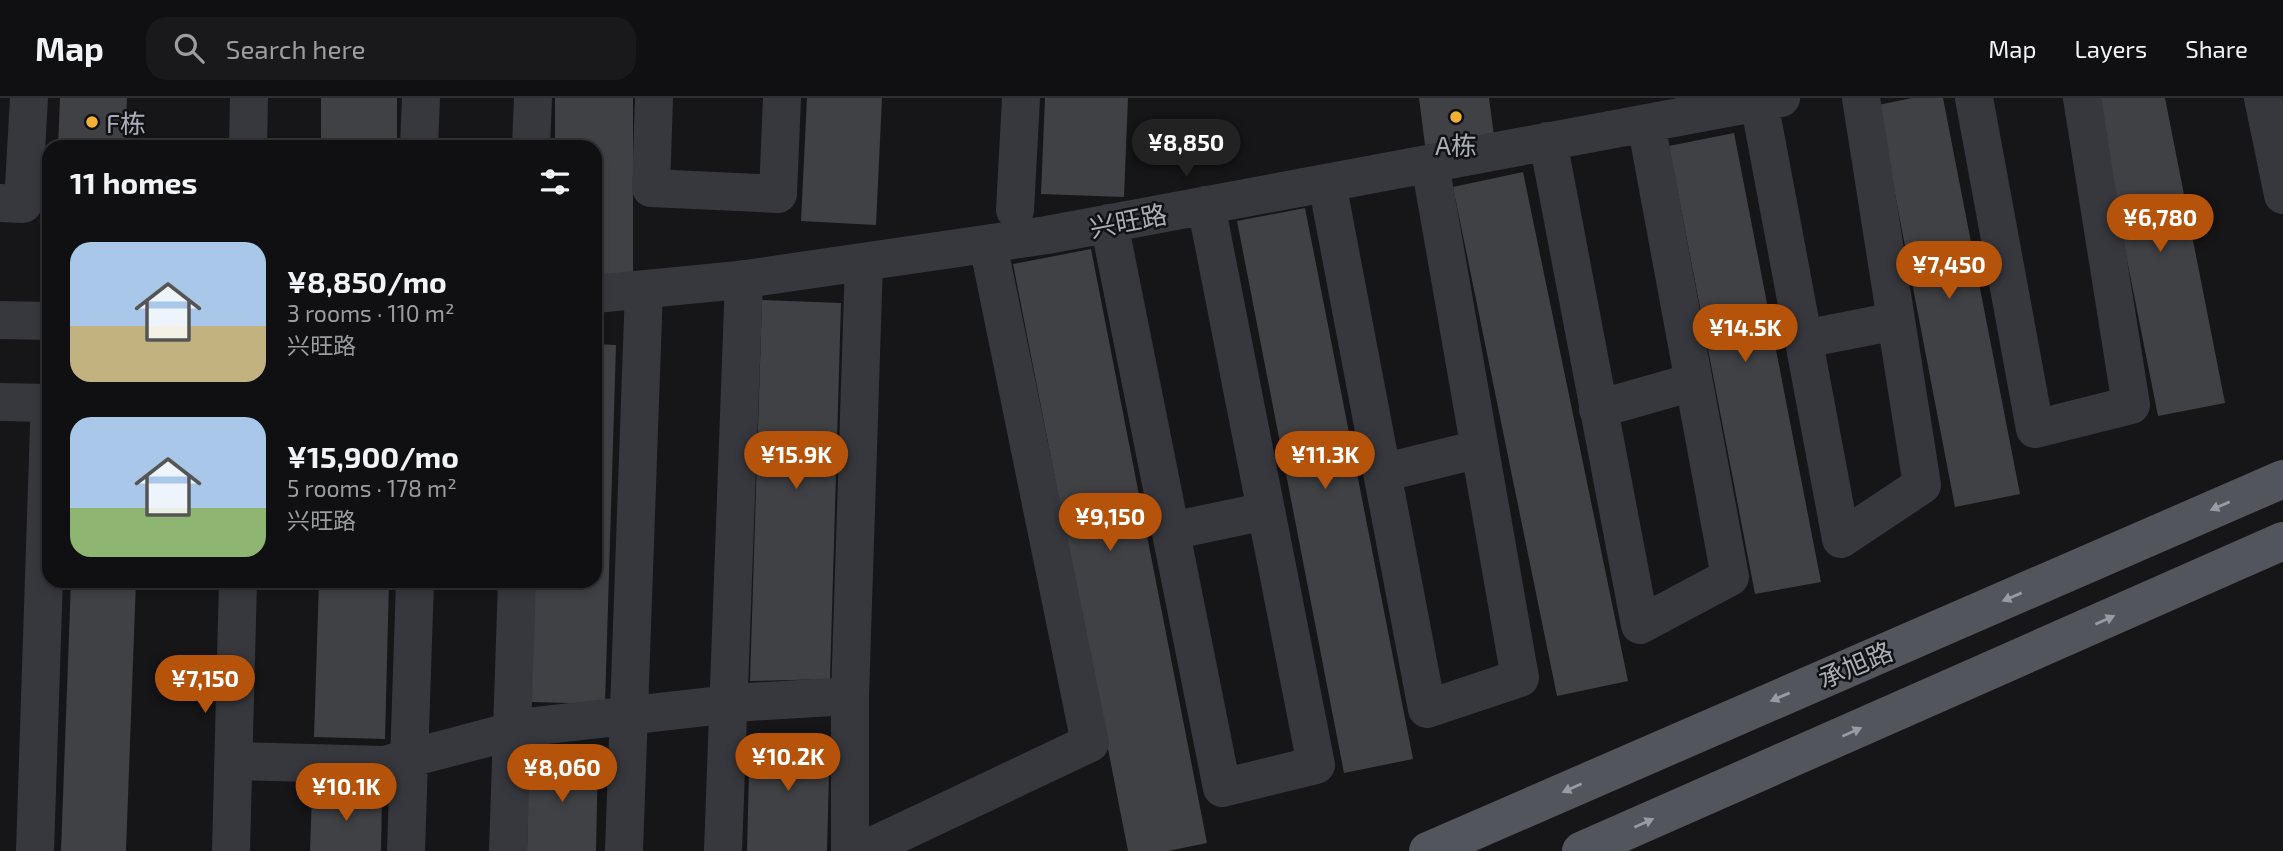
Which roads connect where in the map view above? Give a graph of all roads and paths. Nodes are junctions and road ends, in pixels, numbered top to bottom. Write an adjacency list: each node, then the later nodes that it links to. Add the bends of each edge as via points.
1 (29, 98): 21 (street, via 23,204)
2 (249, 98): 14 (street)
3 (421, 98): 15 (street)
4 (533, 98): 16 (street)
5 (654, 98): 6 (street, via 651,188 778,194)
6 (782, 98)
7 (1021, 98): 23 (street)
8 (1861, 98): 32 (street)
9 (1974, 98): 10 (street, via 2035,429 2131,405)
10 (2082, 98)
11 (2263, 98): 20 (street)
12 (1770, 100): 13 (street, 兴旺路); 33 (street)
13 (1646, 123): 17 (street, 兴旺路); 34 (street)
14 (248, 140)
15 (419, 140)
16 (531, 140)
17 (1548, 141): 18 (street, 兴旺路); 37 (street)
18 (1430, 164): 19 (street, 兴旺路); 38 (street)
19 (1327, 183): 22 (street, 兴旺路); 39 (street)
20 (2283, 195)
21 (0, 203)
22 (1206, 205): 24 (street, 兴旺路); 41 (street)
23 (1015, 210)
24 (1109, 223): 25 (street, 兴旺路); 42 (street)
25 (988, 244): 26 (street, 兴旺路); 61 (street, via 1090,743)
26 (864, 262): 27 (street, 兴旺路); 48 (street)
27 (744, 279): 28 (street, 兴旺路); 49 (street)
28 (644, 289): 29 (street, 兴旺路); 50 (street)
29 (602, 292)
30 (0, 320): 31 (street)
31 (42, 321)
32 (1896, 321): 33 (street); 33 (street, via 1922,485 1841,539)
33 (1804, 339)
34 (1693, 382): 37 (street); 37 (street, via 1730,577 1640,625)
35 (0, 402): 36 (street)
36 (42, 403)
37 (1598, 409)
38 (1479, 449): 39 (street); 39 (street, via 1520,678 1427,709)
39 (1382, 473)
40 (2283, 479): 62 (main road, 承旭路, one-way to 62)
41 (1266, 511): 42 (street); 42 (street, via 1316,765 1222,788)
42 (1171, 531)
43 (2283, 541): 63 (main road, one-way to 43)
44 (44, 588): 54 (street)
45 (238, 588): 53 (street)
46 (415, 588): 52 (street)
47 (517, 588): 51 (street)
48 (850, 696): 49 (street); 60 (street)
49 (728, 704): 50 (street); 59 (street)
50 (629, 715): 51 (street); 58 (street)
51 (512, 732): 52 (street); 57 (street)
52 (410, 758): 53 (street, via 384,765); 56 (street)
53 (234, 761): 55 (street)
54 (35, 851)
55 (231, 851)
56 (406, 851)
57 (508, 851)
58 (624, 851)
59 (723, 851)
60 (850, 851)
61 (862, 851)
62 (1428, 851)
63 (1581, 851)

